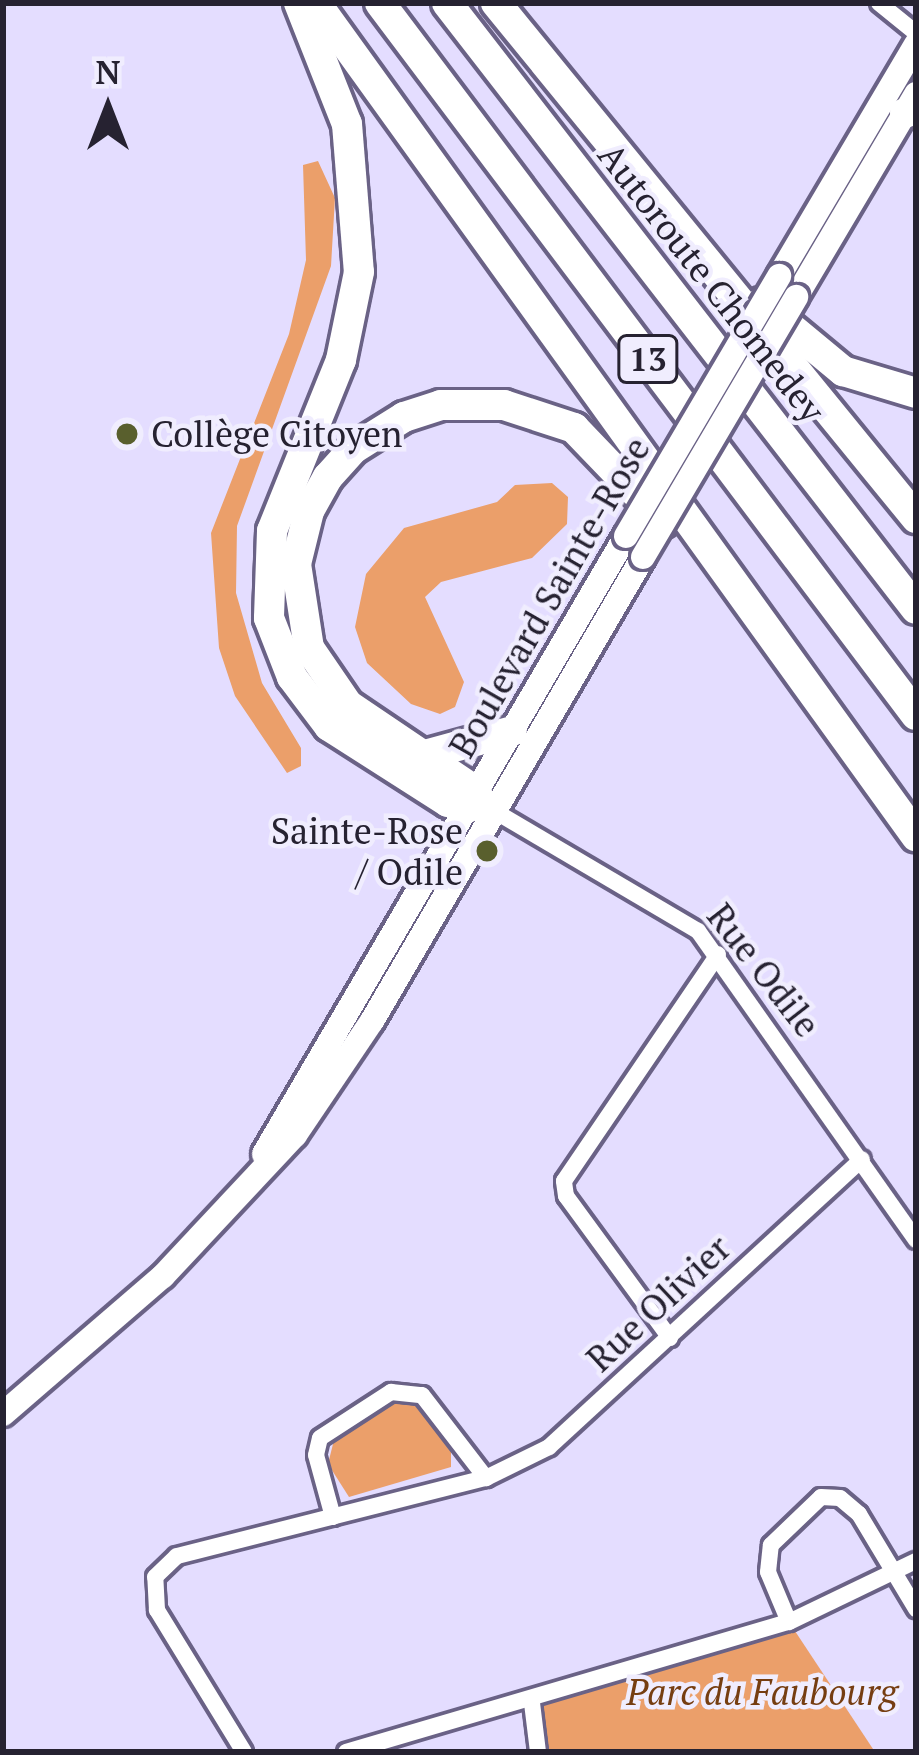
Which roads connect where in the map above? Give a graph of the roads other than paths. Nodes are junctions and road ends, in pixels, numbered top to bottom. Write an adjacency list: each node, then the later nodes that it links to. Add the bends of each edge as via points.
1 (299, 3): 18 (highway, via 347,124 360,249 341,360 272,531 268,618 292,677 329,726 448,802)
2 (316, 3): 13 (highway)
3 (380, 3): 15 (highway, 13)
4 (447, 3): 14 (highway, Autoroute Chomedey / 13)
5 (496, 3): 10 (highway)
6 (879, 3): 7 (street)
7 (916, 34)
8 (916, 44): 16 (street, Boulevard Sainte-Rose, bridge)
9 (912, 106): 18 (street, Boulevard Sainte-Rose, bridge, via 643,557)
10 (697, 250): 11 (highway, via 829,362 873,385); 12 (highway)
11 (916, 393)
12 (916, 518)
13 (746, 608): 17 (highway, via 574,428 526,408 482,403 404,417 353,449 328,477 302,530 296,581 309,647 336,692); 19 (highway)
14 (916, 609)
15 (916, 715)
16 (512, 730): 17 (highway); 18 (street, Boulevard Sainte-Rose)
17 (425, 755): 18 (highway)
18 (480, 804): 20 (street, Rue Odile, via 657,900); 24 (street, Boulevard Sainte-Rose, via 244,1186 141,1297)
19 (916, 836)
20 (718, 954): 21 (street, Rue Odile); 23 (street, via 564,1180 566,1196)
21 (862, 1159): 22 (street, Rue Odile); 23 (street, Rue Olivier)
22 (916, 1240)
23 (670, 1337): 25 (street, Rue Olivier, via 549,1447)
24 (3, 1414)
25 (486, 1478): 26 (street, Rue Olivier); 26 (street, via 422,1395 391,1392 320,1438 316,1455)
26 (333, 1517): 32 (street, Rue Olivier, via 207,1545 177,1556 154,1577 172,1646)
27 (916, 1561): 28 (street)
28 (894, 1574): 29 (street); 30 (street); 30 (street, via 859,1514 840,1498 821,1497 771,1545 768,1572)
29 (916, 1609)
30 (789, 1622): 31 (street)
31 (532, 1702): 33 (street, via 409,1728); 34 (street)
32 (244, 1752)
33 (346, 1752)
34 (538, 1752)

